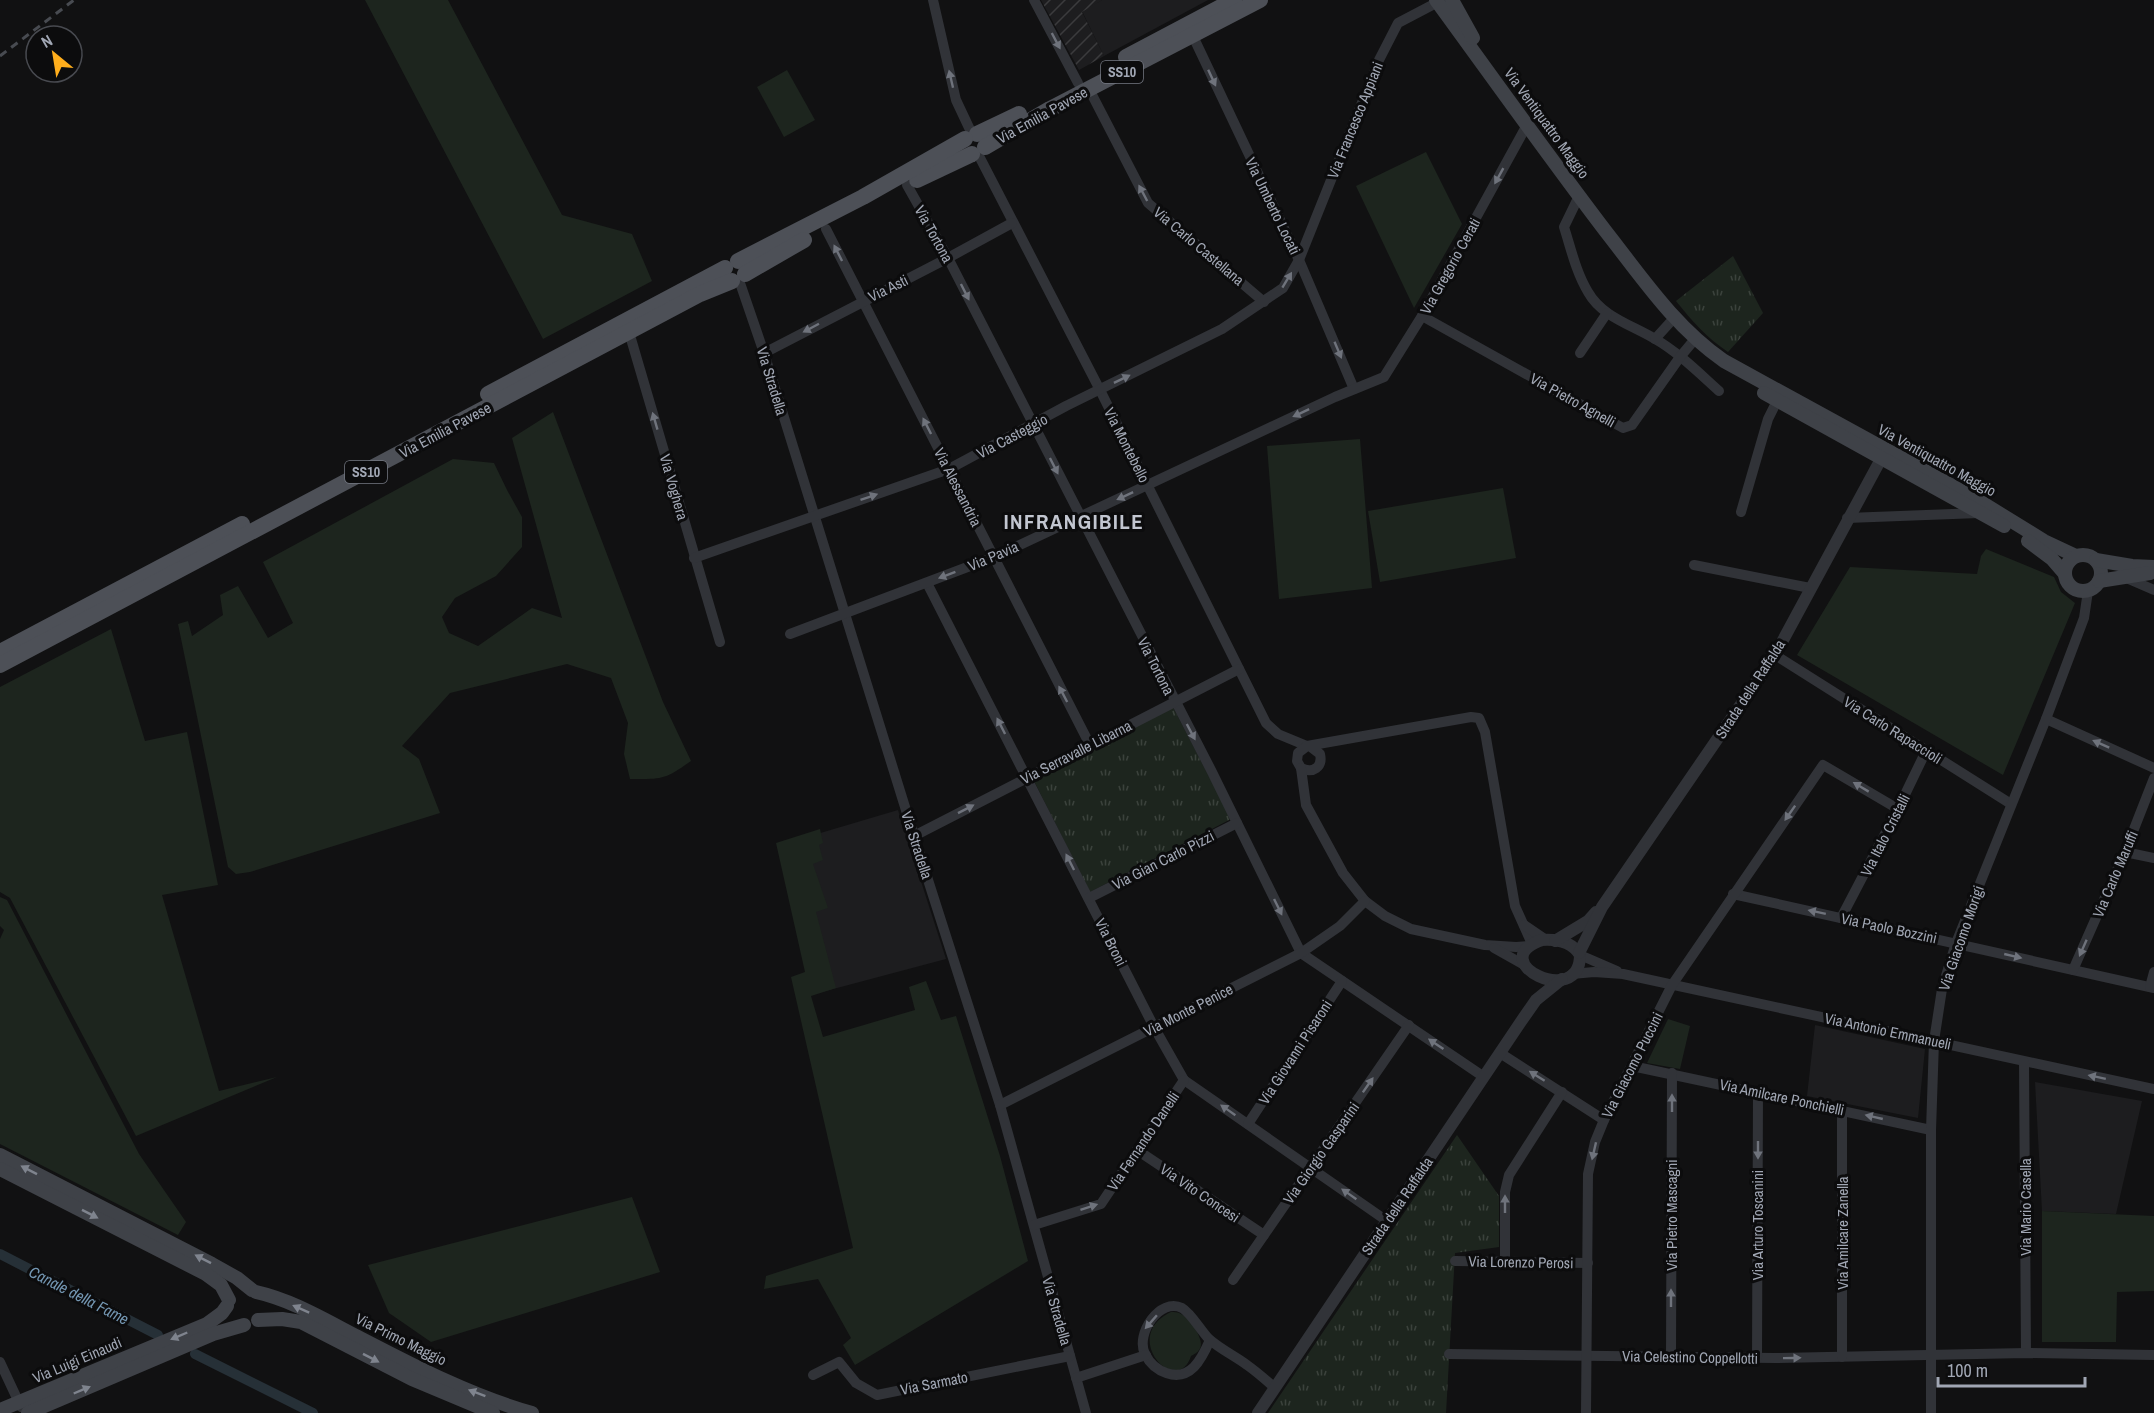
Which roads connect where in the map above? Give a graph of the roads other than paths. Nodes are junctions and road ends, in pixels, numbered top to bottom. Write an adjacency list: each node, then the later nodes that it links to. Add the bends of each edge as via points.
1 (933, 0): 11 (street, Via Montebello, one-way to 1, via 956,100)
2 (1034, 0): 9 (street, Via Carlo Castellana, one-way to 9)
3 (1234, 0): 7 (main road, Via Emilia Pavese / SS10)
4 (1260, 0): 7 (main road, Via Emilia Pavese / SS10)
5 (1454, 0): 8 (main road, Via Ventiquattro Maggio)
6 (1437, 1): 8 (main road, Via Ventiquattro Maggio); 17 (street, Via Francesco Appiani, via 1398,23 1379,60)
7 (1190, 30): 9 (main road, Via Emilia Pavese / SS10); 17 (street, Via Umberto Locati, one-way to 17)
8 (1488, 70): 10 (main road, Via Ventiquattro Maggio)
9 (1084, 86): 11 (main road, Via Emilia Pavese / SS10, via 1012,130); 20 (street, Via Carlo Castellana, one-way to 9, via 1148,203)
10 (1527, 124): 13 (main road, Via Ventiquattro Maggio); 22 (street, Via Gregorio Cerati, one-way to 22)
11 (975, 144): 12 (main road, Via Emilia Pavese / SS10); 14 (street, Via Montebello); 18 (main road, Via Emilia Pavese / SS10, via 873,191)
12 (907, 185): 15 (main road, Via Emilia Pavese / SS10); 16 (street, Via Tortona)
13 (1579, 196): 21 (street, Via Ventiquattro Maggio, via 1564,227 1588,293); 23 (main road, Via Ventiquattro Maggio)
14 (1012, 223): 16 (street, Via Asti); 31 (street, Via Montebello)
15 (826, 229): 18 (main road, Via Emilia Pavese / SS10); 19 (street, Via Alessandria, one-way to 15)
16 (948, 258): 19 (street, Via Asti); 34 (street, Via Tortona, one-way to 34)
17 (1299, 260): 20 (street, Via Casteggio, one-way to 17, via 1283,288); 30 (street, Via Umberto Locati, one-way to 30)
18 (736, 273): 24 (main road, Via Emilia Pavese / SS10); 27 (street, Via Stradella); 59 (main road, Via Emilia Pavese / SS10)
19 (862, 301): 27 (street, Via Asti, one-way to 27); 36 (street, Via Alessandria, one-way to 19)
20 (1264, 302): 31 (street, Via Casteggio, one-way to 20, via 1222,329)
21 (1607, 313): 25 (street, Via Ventiquattro Maggio); 28 (street)
22 (1422, 316): 29 (street, Via Pietro Agnelli, via 1623,428 1632,425); 30 (street, Via Gregorio Cerati, via 1384,377)
23 (1674, 318): 25 (street); 26 (main road, Via Ventiquattro Maggio)
24 (630, 332): 45 (street, Via Voghera, one-way to 24); 61 (main road, Via Emilia Pavese / SS10)
25 (1655, 339): 29 (street, Via Ventiquattro Maggio)
26 (1693, 342): 29 (street, Via Pietro Agnelli); 33 (main road, Via Ventiquattro Maggio)
27 (764, 353): 40 (street, Via Stradella)
28 (1580, 353)
29 (1680, 357): 32 (street, Via Ventiquattro Maggio)
30 (1354, 388): 37 (street, Via Pavia, one-way to 37)
31 (1100, 390): 34 (street, Via Casteggio); 37 (street, Via Montebello)
32 (1719, 391)
33 (1779, 396): 35 (main road, Via Ventiquattro Maggio); 38 (main road, Via Ventiquattro Maggio); 39 (street, via 1768,419)
34 (1032, 424): 36 (street, Via Casteggio); 41 (street, Via Tortona, one-way to 41)
35 (1881, 459): 38 (main road, Via Ventiquattro Maggio); 42 (street, Strada della Raffalda)
36 (949, 469): 40 (street, Via Casteggio, one-way to 36); 44 (street, Via Alessandria)
37 (1147, 485): 41 (street, Via Pavia, one-way to 41); 62 (street, Via Montebello)
38 (1977, 506): 42 (street, Via Ventiquattro Maggio); 43 (main road, Via Ventiquattro Maggio); 50 (main road, Via Ventiquattro Maggio, via 2052,559)
39 (1741, 513)
40 (814, 516): 45 (street, Via Casteggio); 56 (street, Via Stradella)
41 (1080, 517): 44 (street, Via Pavia); 63 (street, Via Tortona)
42 (1847, 518): 54 (street, Strada della Raffalda)
43 (2076, 556): 46 (main road, Via Ventiquattro Maggio, via 2087,555); 50 (main road, via 2067,564)
44 (994, 557): 52 (street, Via Pavia, one-way to 52); 67 (street, Via Alessandria, one-way to 44)
45 (694, 558): 58 (street, Via Voghera)
46 (2096, 560): 48 (main road, Via Ventiquattro Maggio); 53 (main road, via 2101,571)
47 (1694, 565): 54 (street)
48 (2154, 567)
49 (2154, 572): 51 (main road)
50 (2065, 574): 53 (main road, Via Ventiquattro Maggio, via 2071,587 2082,591)
51 (2124, 577): 53 (main road); 55 (street)
52 (927, 583): 56 (street, Via Pavia); 75 (street, Via Broni, one-way to 52)
53 (2093, 586): 64 (street, Via Giacomo Morigi)
54 (1810, 588): 60 (street, Strada della Raffalda)
55 (2154, 590)
56 (845, 614): 57 (street, Via Pavia); 81 (street, Via Stradella)
57 (790, 634)
58 (720, 642)
59 (0, 652)
60 (1775, 655): 69 (street, Via Carlo Rapaccioli); 87 (street, Strada della Raffalda)
61 (0, 665)
62 (1239, 669): 63 (street, Via Serravalle Libarna); 65 (street, Via Montebello, via 1266,723)
63 (1174, 702): 67 (street, Via Serravalle Libarna); 80 (street, Via Tortona, one-way to 80)
64 (2046, 719): 73 (street, one-way to 64); 78 (street, Via Giacomo Morigi)
65 (1278, 734): 68 (street, Via Montebello); 70 (street, Via Montebello)
66 (1337, 742): 68 (street); 71 (street); 89 (street, via 1479,718 1485,732 1515,906)
67 (1090, 745): 75 (street, Via Serravalle Libarna)
68 (1309, 747): 70 (street, via 1300,750); 71 (street, via 1318,750)
69 (1926, 751): 78 (street, Via Carlo Rapaccioli); 79 (street, Via Italo Cristalli)
70 (1297, 757): 72 (street)
71 (1321, 758): 74 (street)
72 (1301, 768): 74 (street); 77 (street)
73 (2154, 768)
74 (1314, 769): 77 (street)
75 (1027, 778): 81 (street, Via Serravalle Libarna, one-way to 75); 85 (street, Via Broni, one-way to 75)
76 (2154, 778): 82 (street, Via Carlo Maruffi)
77 (1303, 792): 86 (street, via 1306,805 1343,873)
78 (2011, 804): 91 (street, Via Giacomo Morigi)
79 (1898, 810): 84 (street, Via Giacomo Puccini, one-way to 84, via 1823,765); 88 (street, Via Italo Cristalli)
80 (1237, 823): 85 (street, Via Gian Carlo Pizzi); 94 (street, Via Tortona, one-way to 94)
81 (914, 836): 117 (street, Via Stradella)
82 (2125, 852): 83 (street); 96 (street, Via Carlo Maruffi, one-way to 96)
83 (2154, 858)
84 (1733, 894): 88 (street, Via Paolo Bozzini, one-way to 84); 102 (street, Via Giacomo Puccini)
85 (1089, 898): 106 (street, Via Broni)
86 (1365, 901): 92 (street, via 1411,929); 94 (street, Via Monte Penice, via 1340,926)
87 (1602, 908): 90 (street, Strada della Raffalda, via 1588,921); 95 (street, Strada della Raffalda)
88 (1841, 918): 91 (street, Via Paolo Bozzini)
89 (1524, 925): 90 (street); 93 (street)
90 (1551, 940): 93 (street, Strada della Raffalda); 95 (street, via 1567,943)
91 (1956, 943): 96 (street, Via Paolo Bozzini, one-way to 96); 107 (street, Via Giacomo Morigi, via 1942,989)
92 (1485, 945): 93 (street); 97 (street, via 1504,952)
93 (1530, 945): 97 (street, via 1523,957)
94 (1300, 953): 101 (street); 106 (street, Via Monte Penice)
95 (1580, 954): 99 (street, Via Antonio Emmanueli); 100 (street, Strada della Raffalda, via 1579,967)
96 (2073, 970): 103 (street, Via Paolo Bozzini)
97 (1531, 971): 100 (street, via 1546,979); 104 (street)
98 (2154, 972): 103 (street, Via Paolo Bozzini)
99 (1623, 974): 100 (street, Via Antonio Emmanueli, via 1594,972); 102 (street, Via Antonio Emmanueli)
100 (1567, 977): 104 (street, Strada della Raffalda)
101 (1342, 981): 105 (street); 120 (street, Via Giovanni Pisaroni)
102 (1672, 985): 107 (street, Via Antonio Emmanueli); 110 (street, Via Giacomo Puccini)
103 (2152, 988)
104 (1536, 1000): 108 (street, Strada della Raffalda)
105 (1409, 1026): 112 (street, one-way to 105); 124 (street, Via Giorgio Gasparini, one-way to 105)
106 (1155, 1027): 113 (street, Via Broni); 117 (street, Via Monte Penice)
107 (1934, 1041): 109 (street, Via Antonio Emmanueli); 121 (street, Via Giacomo Morigi)
108 (1500, 1053): 112 (street, Strada della Raffalda); 115 (street, one-way to 108)
109 (2024, 1062): 114 (street, Via Antonio Emmanueli, one-way to 109); 138 (street, Via Mario Casella)
110 (1632, 1066): 111 (street, Via Amilcare Ponchielli); 119 (street, Via Giacomo Puccini)
111 (1672, 1073): 116 (street, Via Amilcare Ponchielli); 145 (street, Via Pietro Mascagni, one-way to 111)
112 (1484, 1077): 126 (street, Strada della Raffalda)
113 (1184, 1080): 120 (street, Via Broni, one-way to 113); 122 (street, Via Fernando Danelli)
114 (2154, 1089)
115 (1562, 1092): 119 (street); 130 (street, one-way to 115, via 1505,1192 1509,1175)
116 (1758, 1092): 118 (street, Via Amilcare Ponchielli); 147 (street, Via Arturo Toscanini, one-way to 147)
117 (1000, 1105): 127 (street, Via Stradella)
118 (1842, 1109): 121 (street, Via Amilcare Ponchielli, one-way to 118); 146 (street, Via Amilcare Zanella)
119 (1604, 1120): 131 (street, Via Giacomo Puccini, one-way to 131, via 1588,1174)
120 (1248, 1124): 124 (street, Via Broni)
121 (1931, 1130): 144 (street, Via Giacomo Morigi)
122 (1137, 1150): 127 (street, Via Fernando Danelli, one-way to 122, via 1101,1204); 128 (street, Via Vito Concesi)
123 (0, 1155): 133 (main road, Via Primo Maggio, one-way to 123, via 212,1264)
124 (1311, 1167): 126 (street, Via Broni, one-way to 124); 128 (street, Via Giorgio Gasparini)
125 (0, 1169): 134 (main road, one-way to 134, via 206,1274 221,1285)
126 (1387, 1221): 151 (street, Strada della Raffalda)
127 (1034, 1225): 142 (street, Via Stradella)
128 (1264, 1235): 132 (street, Via Giorgio Gasparini)
129 (1455, 1261): 130 (street, Via Lorenzo Perosi)
130 (1505, 1262): 131 (street, Via Lorenzo Perosi)
131 (1588, 1263): 143 (street, Via Giacomo Puccini)
132 (1233, 1280)
133 (254, 1291): 134 (main road, via 241,1290); 135 (main road, via 264,1309); 155 (main road, Via Primo Maggio, one-way to 133, via 469,1391 307,1311)
134 (228, 1303): 136 (main road, via 230,1316); 152 (main road, Via Luigi Einaudi, one-way to 152, via 207,1324)
135 (258, 1320): 136 (main road); 154 (main road, Via Primo Maggio, one-way to 154, via 301,1322 412,1379)
136 (244, 1325): 152 (main road, Via Luigi Einaudi, one-way to 136)
137 (1210, 1340): 140 (street, via 1194,1367 1180,1376 1160,1371); 140 (street, one-way to 140, via 1184,1309 1167,1307 1145,1328 1142,1337); 151 (street)
138 (2026, 1353): 141 (street, Via Celestino Coppellotti); 144 (street, Via Celestino Coppellotti)
139 (1449, 1354): 143 (street, Via Celestino Coppellotti)
140 (1146, 1355): 150 (street)
141 (2154, 1355)
142 (1070, 1356): 149 (street, Via Sarmato, via 877,1395 856,1383 839,1362); 150 (street, Via Stradella)
143 (1587, 1356): 145 (street, Via Celestino Coppellotti); 158 (street, Via Giacomo Puccini)
144 (1931, 1356): 146 (street, Via Celestino Coppellotti); 159 (street, Via Giacomo Morigi)
145 (1671, 1357): 147 (street, Via Celestino Coppellotti)
146 (1842, 1357): 147 (street, Via Celestino Coppellotti, one-way to 146)
147 (1757, 1358)
148 (0, 1362): 152 (street)
149 (813, 1375)
150 (1076, 1378): 156 (street, Via Stradella)
151 (1275, 1388): 157 (street, Strada della Raffalda)
152 (24, 1409): 153 (main road, Via Luigi Einaudi)
153 (0, 1410)
154 (493, 1413)
155 (532, 1413)
156 (1086, 1413)
157 (1258, 1413)
158 (1586, 1413)
159 (1931, 1413)

